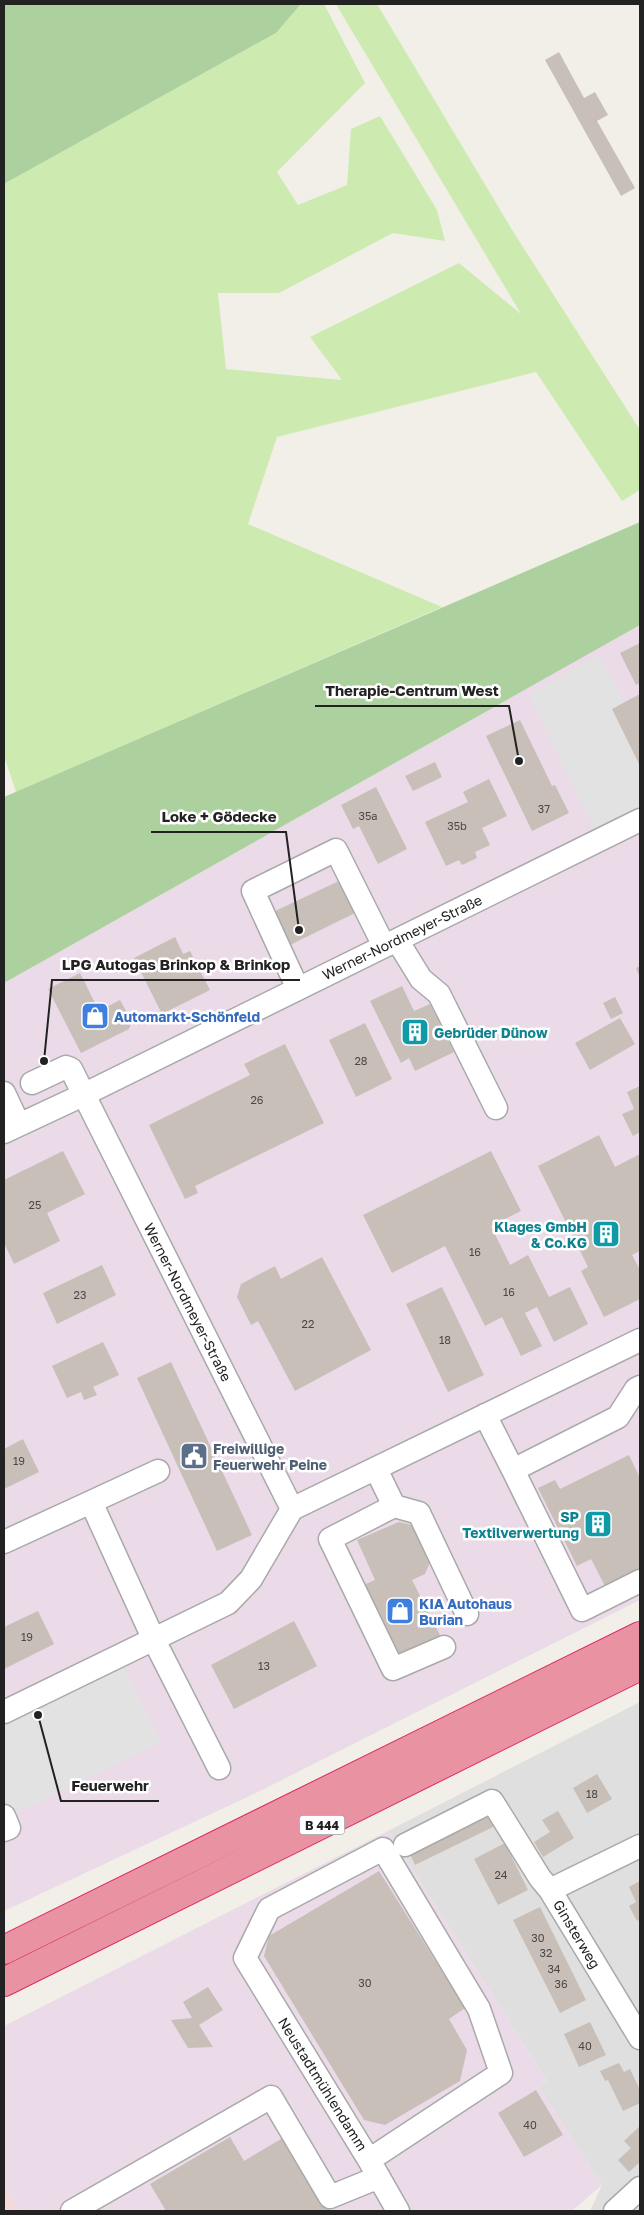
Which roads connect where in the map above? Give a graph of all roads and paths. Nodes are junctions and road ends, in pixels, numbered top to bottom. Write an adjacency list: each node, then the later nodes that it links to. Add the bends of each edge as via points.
1 (640, 820): 2 (street, Werner-Nordmeyer-Straße)
2 (391, 943): 3 (street, Werner-Nordmeyer-Straße); 3 (street, via 336,850 254,891); 7 (street, via 438,994)
3 (298, 989): 6 (street, Werner-Nordmeyer-Straße)
4 (32, 1083): 6 (street, via 66,1067 71,1070)
5 (4, 1093): 8 (street)
6 (83, 1095): 8 (street, Werner-Nordmeyer-Straße); 17 (street, Werner-Nordmeyer-Straße)
7 (496, 1108)
8 (12, 1128)
9 (640, 1340): 11 (street)
10 (640, 1387): 13 (street, via 618,1417)
11 (485, 1415): 12 (street); 13 (street)
12 (376, 1469): 16 (street); 17 (street)
13 (513, 1470): 19 (street, via 582,1610)
14 (158, 1471): 15 (street)
15 (91, 1502): 18 (street); 22 (street)
16 (394, 1506): 20 (street, via 419,1513); 23 (street, via 330,1539 393,1669)
17 (292, 1509): 22 (street, via 252,1579 228,1603)
18 (4, 1542)
19 (640, 1581)
20 (467, 1614)
21 (640, 1636): 32 (highway, B 444)
22 (153, 1638): 25 (street); 26 (street)
23 (444, 1646)
24 (640, 1666): 33 (highway, B 444)
25 (4, 1712)
26 (219, 1768)
27 (4, 1816): 28 (street, via 9,1828)
28 (4, 1830)
29 (405, 1845): 31 (street, via 492,1801)
30 (640, 1846): 31 (street, Ginsterweg)
31 (550, 1890): 34 (street, Ginsterweg)
32 (4, 1950)
33 (4, 1982)
34 (640, 2038)
35 (374, 2169): 35 (street, Neustadtmühlendamm, via 245,1958 269,1909 384,1850 480,2009 501,2073); 37 (street, via 330,2197 271,2098); 38 (street, Neustadtmühlendamm)
36 (640, 2188): 39 (street)
37 (72, 2211)
38 (398, 2211)
39 (615, 2211)

